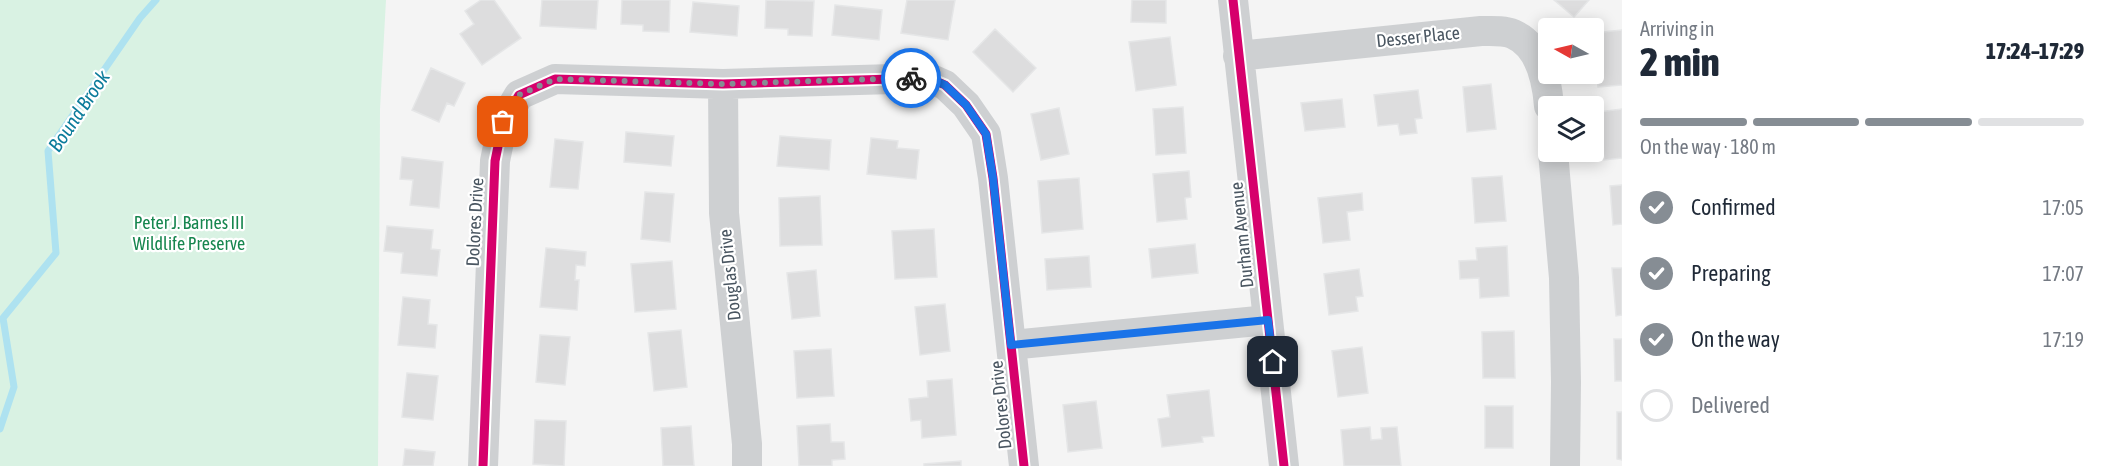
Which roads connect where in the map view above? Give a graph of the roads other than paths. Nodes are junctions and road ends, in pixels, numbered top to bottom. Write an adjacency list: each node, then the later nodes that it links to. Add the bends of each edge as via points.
1 (1233, 0): 2 (street, Durham Avenue)
2 (1238, 56): 4 (street, Desser Place, via 1481,31 1512,34 1532,49 1542,66); 6 (street, Durham Avenue)
3 (723, 84): 7 (street, Dolores Drive, via 929,78 945,85 966,105 986,134); 8 (street, Dolores Drive, via 555,79 519,95 503,122 495,161); 9 (street, Douglas Drive, via 724,213)
4 (1548, 96)
5 (1554, 162): 12 (street, via 1564,278)
6 (1268, 320): 7 (street); 11 (street, Durham Avenue)
7 (1011, 345): 10 (street, Dolores Drive)
8 (483, 466)
9 (747, 466)
10 (1024, 466)
11 (1284, 466)
12 (1565, 466)

